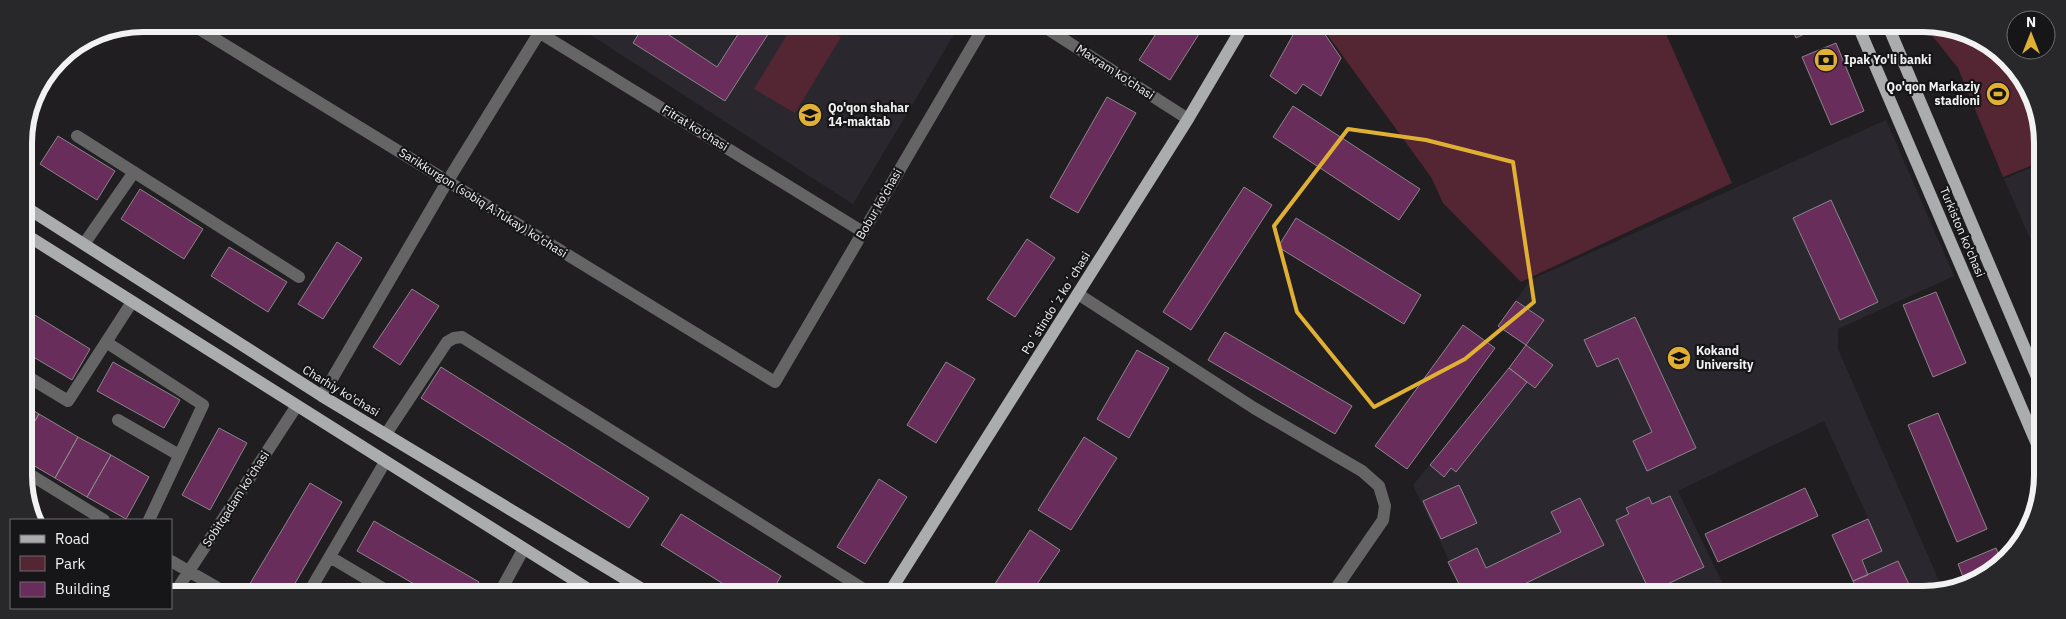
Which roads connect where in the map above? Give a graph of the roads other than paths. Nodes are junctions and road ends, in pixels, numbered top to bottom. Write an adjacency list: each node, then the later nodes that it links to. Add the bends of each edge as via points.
1 (1052, 32): 9 (street, Maxram ko'chasi)
2 (1239, 32): 9 (main road, Poʻstindoʻz koʻchasi)
3 (1861, 32): 28 (main road, Turkiston ko'chasi)
4 (1891, 32): 21 (main road, Turkiston ko'chasi)
5 (206, 33): 12 (street, Sarikkurgon (sobiq A.Tukay) ko'chasi)
6 (539, 33): 12 (street)
7 (550, 33): 14 (street, Fitrat ko'chasi)
8 (980, 33): 14 (street, Bobur ko'chasi)
9 (1188, 119): 18 (main road, Poʻstindoʻz koʻchasi)
10 (77, 136): 11 (street)
11 (134, 172): 16 (street); 17 (street)
12 (448, 182): 23 (street, Sarikkurgon (sobiq A.Tukay) ko'chasi); 24 (street)
13 (33, 212): 16 (main road, Charhiy ko'chasi)
14 (863, 232): 23 (street, Bobur ko'chasi)
15 (33, 239): 19 (main road)
16 (84, 244): 24 (main road, Charhiy ko'chasi)
17 (299, 277)
18 (1078, 294): 46 (main road, Poʻstindoʻz koʻchasi); 47 (street, via 1254,408 1362,470 1380,486 1385,506 1383,520)
19 (132, 302): 20 (street); 25 (main road)
20 (106, 342): 22 (street, via 68,402); 29 (street, via 203,404)
21 (2034, 370)
22 (32, 380)
23 (775, 382)
24 (322, 396): 27 (main road, Charhiy ko'chasi)
25 (296, 407): 30 (main road); 37 (street, Sobitqadam ko'chasi)
26 (118, 420): 29 (street)
27 (386, 434): 44 (main road, Charhiy ko'chasi); 45 (street, via 447,342 462,337)
28 (2034, 440)
29 (179, 455): 33 (street)
30 (385, 462): 34 (main road); 35 (street)
31 (32, 476): 32 (street)
32 (102, 519)
33 (149, 519)
34 (523, 550): 42 (street); 43 (main road)
35 (330, 557): 40 (street); 41 (street)
36 (172, 562): 37 (street)
37 (188, 572): 38 (street, Sobitqadam ko'chasi); 39 (street)
38 (179, 586)
39 (212, 586)
40 (313, 586)
41 (379, 586)
42 (503, 586)
43 (582, 586)
44 (637, 586)
45 (859, 586)
46 (893, 586)
47 (1338, 586)

